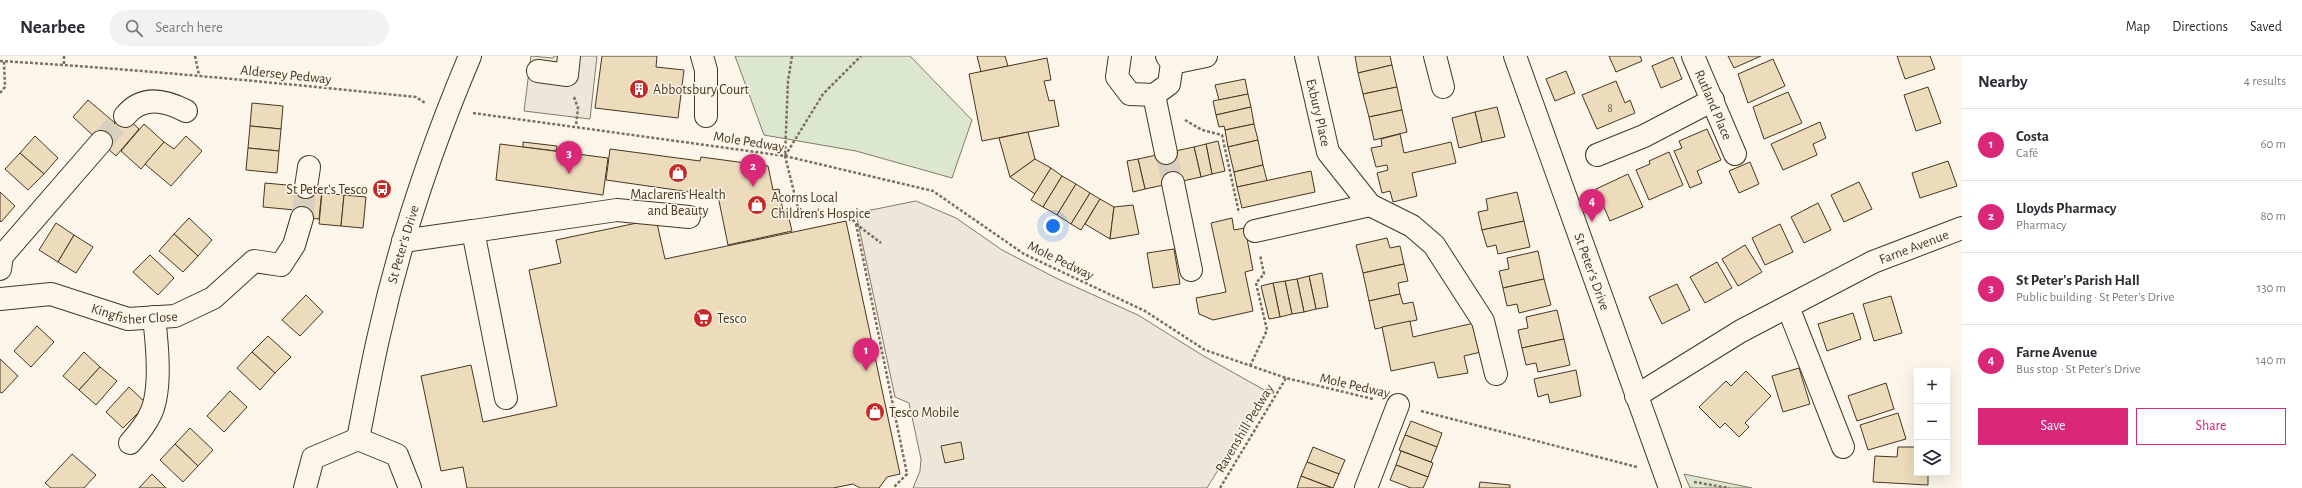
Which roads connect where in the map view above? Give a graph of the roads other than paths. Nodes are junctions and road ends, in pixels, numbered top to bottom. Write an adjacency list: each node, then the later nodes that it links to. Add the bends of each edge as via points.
1 (470, 56): 29 (street, St Peter's Drive, via 447,110)
2 (569, 56): 11 (street, via 567,75)
3 (702, 56): 17 (street, via 706,70)
4 (1120, 56): 13 (street, via 1117,77 1130,94)
5 (1206, 56): 10 (street)
6 (1306, 56): 23 (street, Exbury Place, via 1328,152)
7 (1436, 56): 12 (street)
8 (1515, 56): 36 (street, St Peter's Drive)
9 (1693, 56): 14 (street, Rutland Place)
10 (1170, 59): 13 (street, via 1169,84)
11 (538, 72)
12 (1443, 88)
13 (1154, 95): 19 (street)
14 (1713, 100): 20 (street, Rutland Place); 21 (street, via 1644,136)
15 (186, 111): 16 (street, via 171,103 142,102)
16 (125, 116)
17 (706, 116)
18 (102, 142): 30 (street, via 2,256)
19 (1166, 153)
20 (1735, 154)
21 (1597, 155)
22 (1173, 183): 31 (street)
23 (1370, 206): 28 (street); 35 (street, Exbury Place, via 1412,226 1434,245 1483,321)
24 (688, 217): 27 (street, via 617,210)
25 (302, 218): 34 (street, Kingfisher Close, via 294,245 281,265 254,261 213,298 175,316)
26 (1962, 228): 33 (street, Farne Avenue, via 1873,262)
27 (473, 231): 29 (street); 37 (street)
28 (1255, 231)
29 (403, 241): 39 (street, St Peter's Drive, via 379,335)
30 (0, 269)
31 (1191, 270)
32 (0, 298): 34 (street, Kingfisher Close, via 51,294 128,319)
33 (1788, 307): 36 (street, Farne Avenue, via 1741,331); 41 (street)
34 (154, 317): 40 (street, via 158,362 152,412)
35 (1496, 374)
36 (1636, 396): 45 (street, St Peter's Drive)
37 (506, 398)
38 (1398, 405): 42 (street)
39 (358, 439): 43 (street, via 313,458); 44 (street, via 397,455)
40 (130, 443)
41 (1843, 447)
42 (1369, 480)
43 (305, 488)
44 (410, 488)
45 (1670, 488)

